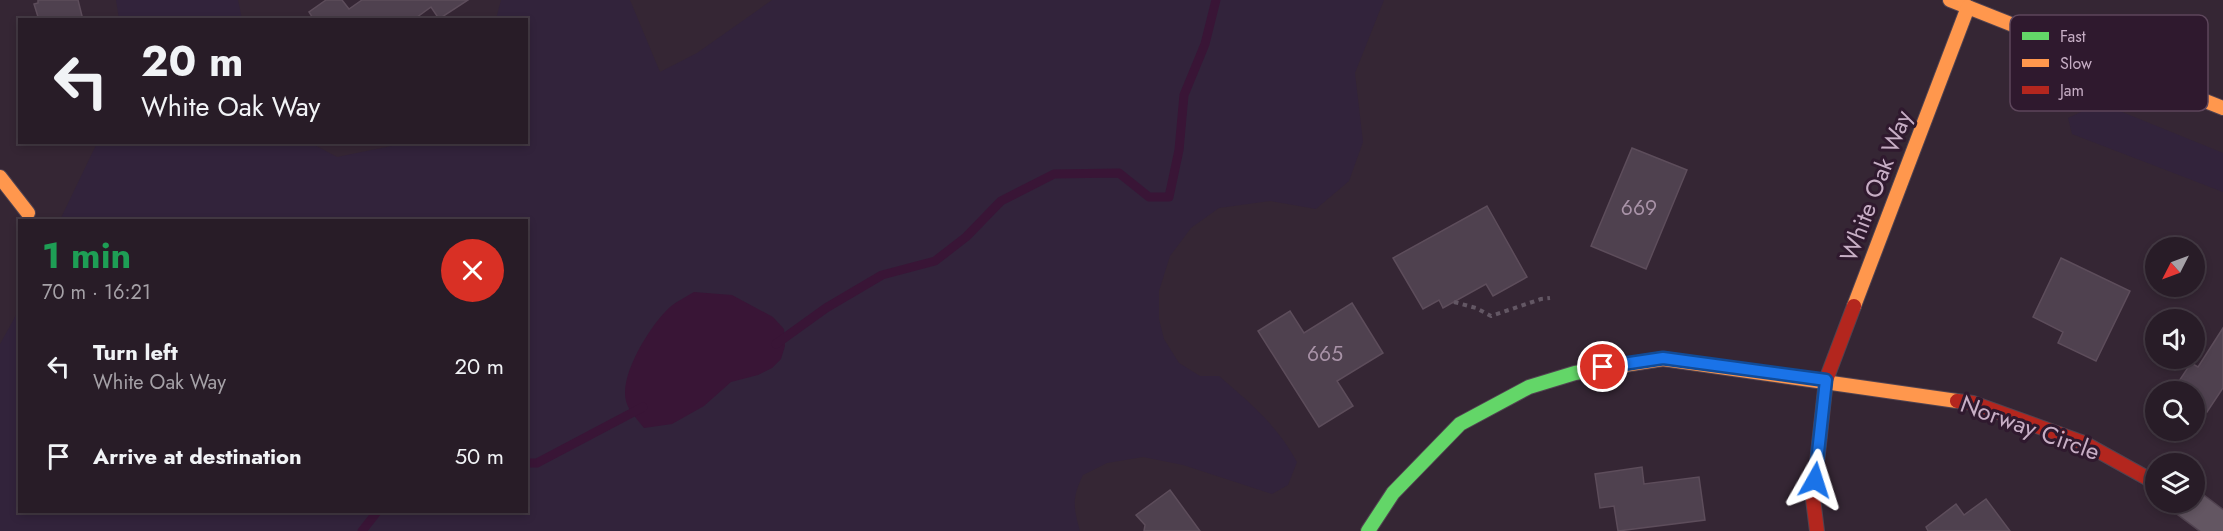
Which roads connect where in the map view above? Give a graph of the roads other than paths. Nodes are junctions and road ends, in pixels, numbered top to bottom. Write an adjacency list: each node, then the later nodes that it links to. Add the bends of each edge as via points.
1 (1950, 0): 2 (street)
2 (1968, 7): 3 (street); 8 (street, White Oak Way)
3 (2010, 24)
4 (2208, 102): 5 (street)
5 (2223, 108)
6 (0, 177): 7 (street)
7 (28, 213)
8 (1826, 380): 9 (street, Norway Circle, via 1972,403 2084,443); 12 (street, via 1663,358 1584,371 1528,387 1460,424 1393,493); 13 (street, White Oak Way, via 1813,499)
9 (2145, 477)
10 (2202, 513): 11 (street)
11 (2223, 529)
12 (1368, 531)
13 (1817, 531)

